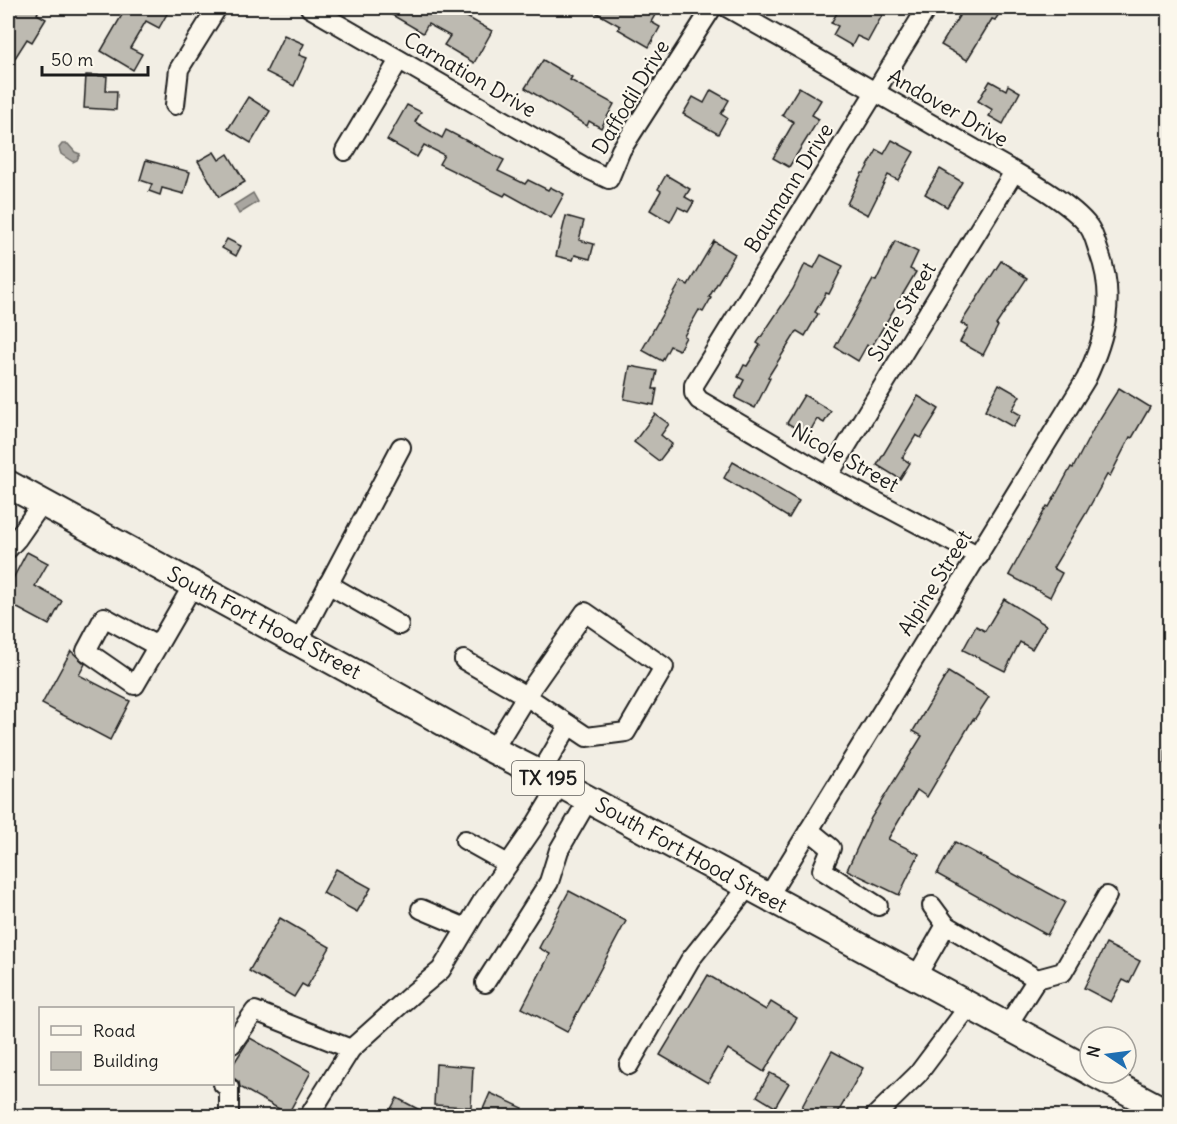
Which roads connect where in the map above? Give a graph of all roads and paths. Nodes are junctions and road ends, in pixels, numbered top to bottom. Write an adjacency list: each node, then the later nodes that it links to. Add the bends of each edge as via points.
1 (218, 8): 8 (street, via 179,69)
2 (310, 8): 6 (street, Carnation Drive)
3 (712, 8): 11 (street, Daffodil Drive, via 621,150)
4 (728, 8): 7 (street, Andover Drive)
5 (927, 8): 7 (street, Baumann Drive)
6 (399, 60): 9 (street); 11 (street, Carnation Drive)
7 (875, 92): 10 (street, Andover Drive); 13 (street, Baumann Drive, via 694,385)
8 (175, 105)
9 (345, 151)
10 (1014, 172): 12 (street, Andover Drive, via 1064,204 1089,228); 15 (street, Suzie Street)
11 (609, 179)
12 (1107, 281): 19 (street, Alpine Street, via 1108,312 1099,350 1086,379)
13 (694, 393): 15 (street, Nicole Street, via 699,400)
14 (401, 447): 20 (street)
15 (828, 476): 19 (street, Nicole Street)
16 (10, 492): 17 (highway, South Fort Hood Street / TX 195)
17 (42, 503): 18 (street); 21 (highway, South Fort Hood Street / TX 195)
18 (8, 549)
19 (979, 556): 31 (street, Alpine Street)
20 (328, 584): 22 (street); 23 (street)
21 (193, 585): 23 (highway, South Fort Hood Street / TX 195); 24 (street)
22 (399, 625)
23 (298, 642): 28 (highway, South Fort Hood Street / TX 195)
24 (157, 646)
25 (464, 660): 26 (street)
26 (526, 696): 27 (street); 27 (street, via 585,612 664,667 626,732 587,737); 28 (street)
27 (569, 725): 29 (street)
28 (493, 750): 29 (highway, South Fort Hood Street / TX 195)
29 (550, 779): 30 (highway, South Fort Hood Street / TX 195); 33 (street, via 534,827)
30 (588, 800): 34 (highway, South Fort Hood Street / TX 195); 43 (street, via 559,850 549,882)
31 (809, 830): 34 (street, Alpine Street); 36 (street, via 831,848 822,870)
32 (465, 840): 33 (street)
33 (508, 864): 40 (street)
34 (758, 892): 41 (highway, South Fort Hood Street / TX 195); 49 (street, Alpine Street, via 690,960)
35 (1107, 896): 42 (street, via 1063,972)
36 (878, 906)
37 (932, 906): 39 (street)
38 (421, 909): 40 (street)
39 (946, 925): 41 (street); 42 (street)
40 (466, 928): 47 (street, via 441,970)
41 (916, 977): 44 (highway, South Fort Hood Street / TX 195)
42 (1037, 979): 45 (street)
43 (485, 983)
44 (969, 1006): 45 (highway, South Fort Hood Street / TX 195); 55 (street, via 918,1074)
45 (1007, 1026): 48 (highway, South Fort Hood Street / TX 195)
46 (234, 1041): 47 (street, via 255,1011)
47 (351, 1049): 54 (street)
48 (1078, 1064)
49 (629, 1065)
50 (225, 1085): 53 (street, via 229,1088)
51 (1116, 1085): 52 (highway, South Fort Hood Street / TX 195)
52 (1170, 1114)
53 (230, 1116)
54 (309, 1116)
55 (875, 1116)

